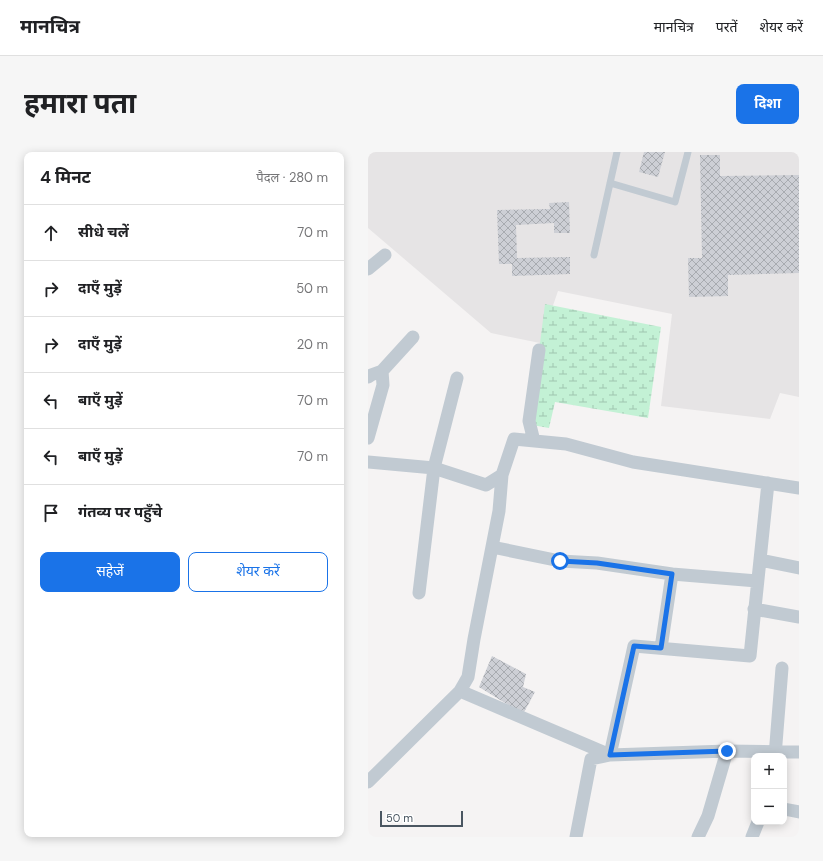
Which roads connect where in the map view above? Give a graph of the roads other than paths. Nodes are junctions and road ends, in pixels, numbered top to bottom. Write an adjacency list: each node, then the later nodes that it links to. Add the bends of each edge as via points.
1 (617, 152): 3 (lane)
2 (688, 152): 3 (lane, via 675,202)
3 (610, 183): 5 (lane)
4 (385, 255): 6 (street)
5 (594, 255)
6 (368, 269)
7 (413, 337): 9 (street)
8 (539, 350): 13 (street, via 529,421)
9 (382, 371): 10 (street); 12 (street, via 383,385)
10 (368, 377)
11 (457, 378): 15 (street)
12 (368, 438)
13 (534, 441): 16 (street, via 514,439); 17 (street, via 566,444 633,462)
14 (368, 462): 15 (street)
15 (434, 468): 16 (street, via 486,486); 24 (street)
16 (502, 475): 19 (street)
17 (768, 483): 18 (street); 20 (street)
18 (799, 488)
19 (492, 547): 22 (street, via 560,561 597,563); 29 (street, via 468,678)
20 (760, 560): 21 (street); 23 (street)
21 (799, 568)
22 (672, 574): 23 (street); 27 (street)
23 (758, 581): 25 (street)
24 (419, 593)
25 (754, 609): 26 (street); 27 (street, via 750,656)
26 (799, 617)
27 (661, 648): 35 (street, via 634,646)
28 (782, 668): 33 (street)
29 (460, 691): 35 (street); 36 (street)
30 (727, 751): 32 (street); 35 (street); 41 (street, via 708,816)
31 (799, 752): 34 (street)
32 (760, 753)
33 (776, 753)
34 (787, 753)
35 (610, 755): 40 (street, via 591,760)
36 (368, 782)
37 (787, 810): 38 (street)
38 (799, 812)
39 (757, 825): 42 (street)
40 (576, 837)
41 (698, 837)
42 (752, 837)

